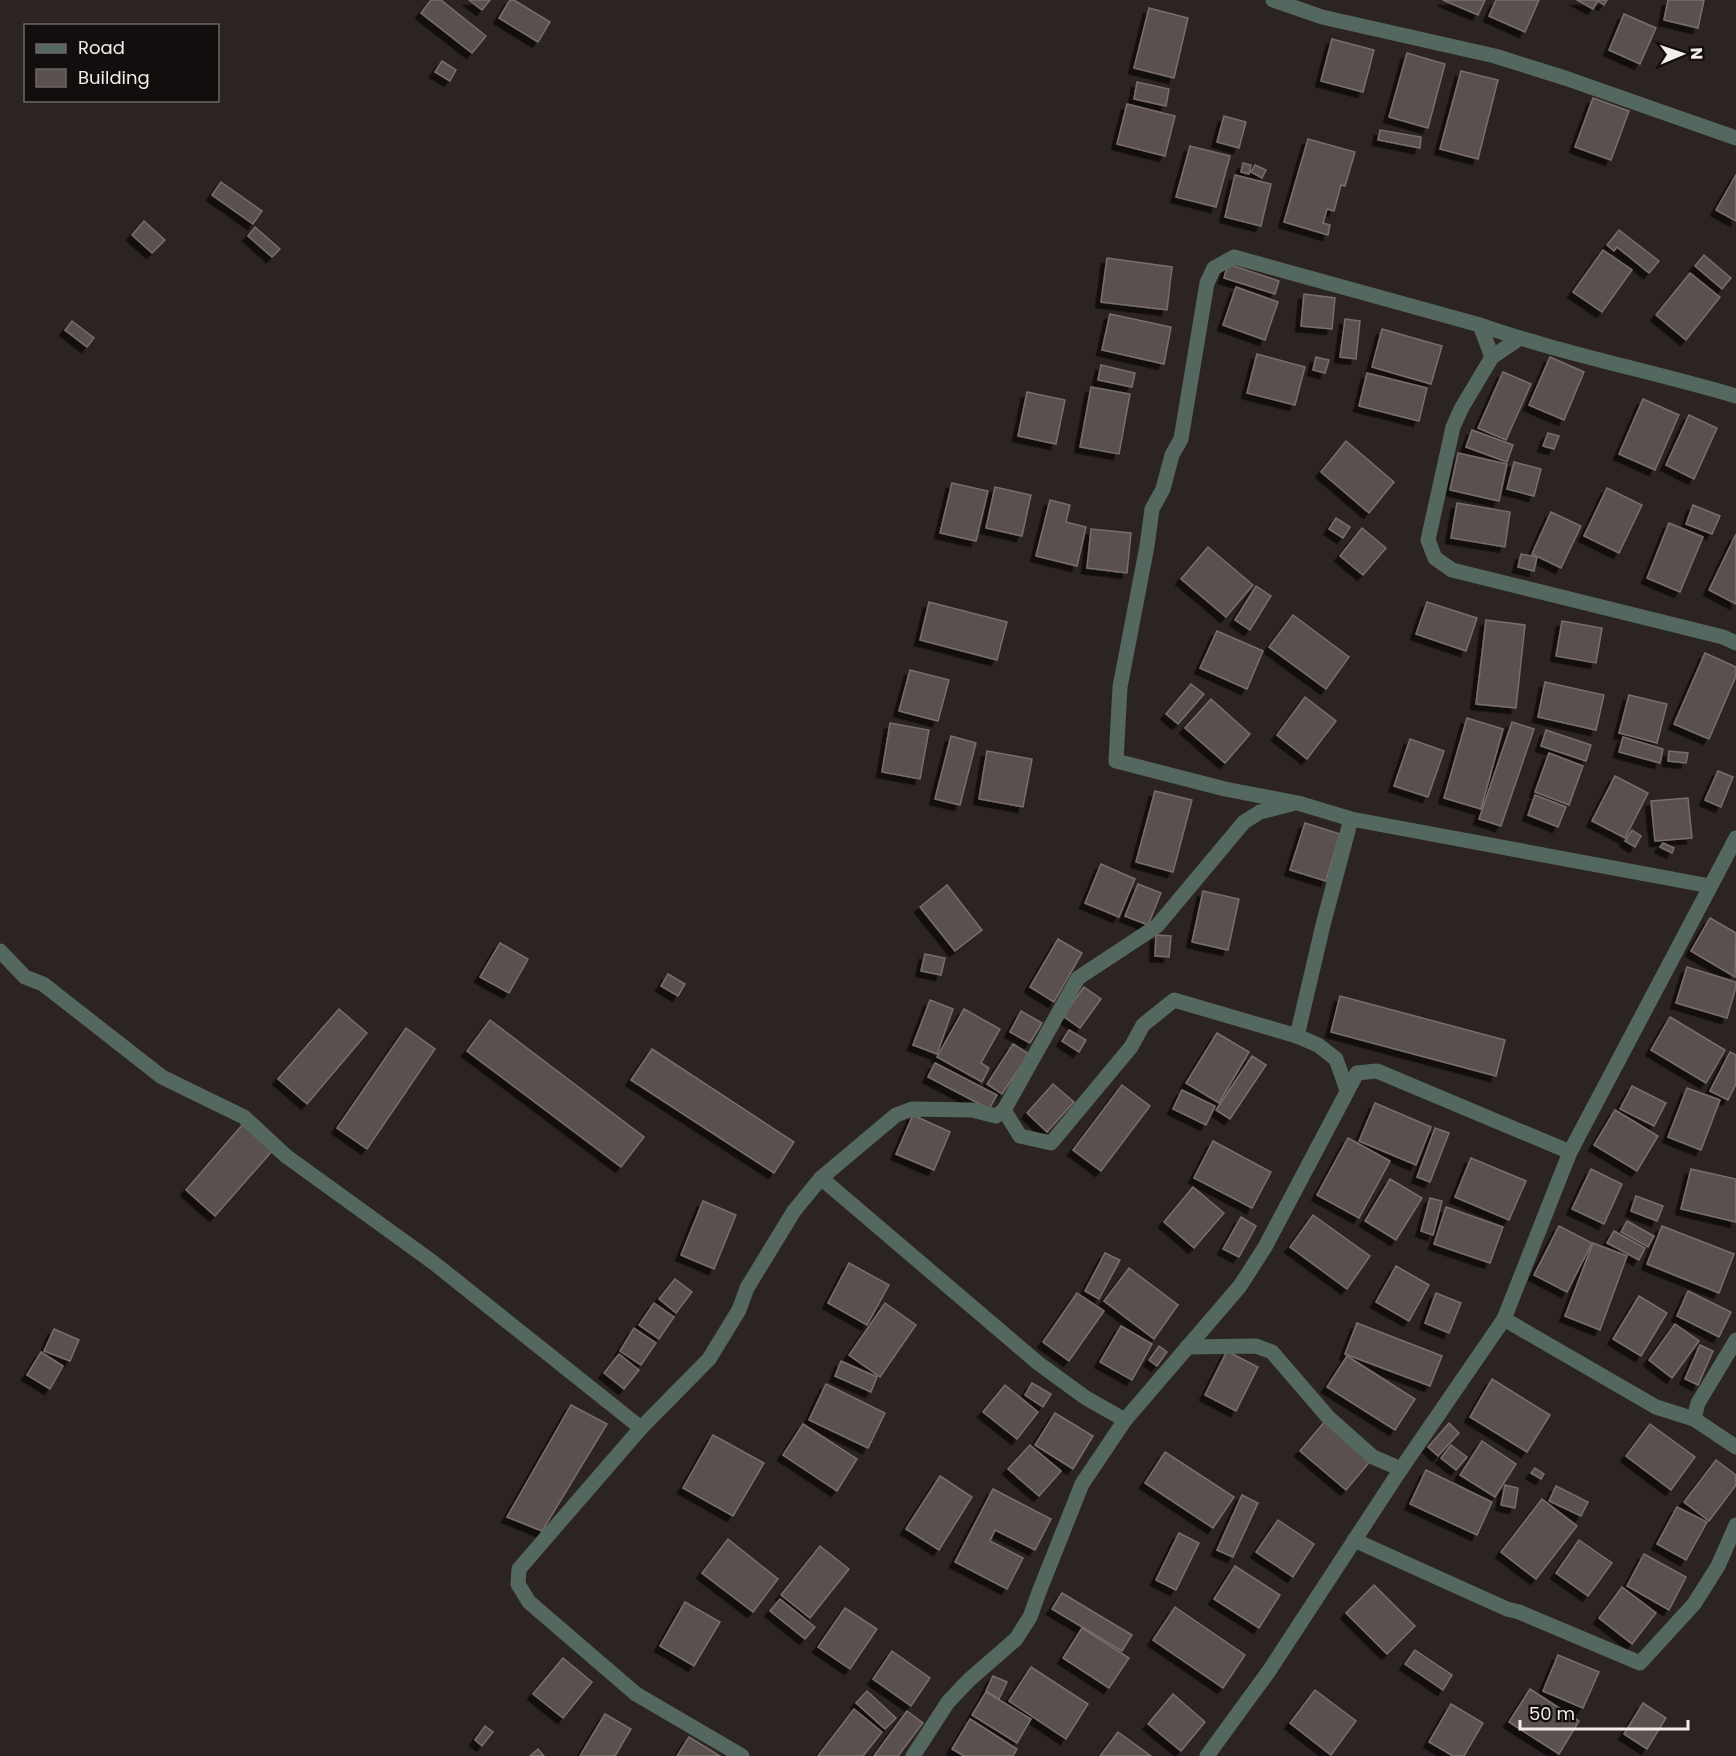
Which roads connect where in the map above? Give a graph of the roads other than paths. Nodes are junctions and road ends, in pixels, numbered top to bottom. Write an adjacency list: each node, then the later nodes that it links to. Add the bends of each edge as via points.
1 (1273, 0): 2 (street, via 1322,17 1495,56)
2 (1736, 138)
3 (1480, 325): 4 (street); 5 (street); 8 (street, via 1234,257 1214,268 1207,283 1181,439 1152,509 1120,687 1116,762)
4 (1520, 339): 5 (street); 6 (street)
5 (1492, 357): 7 (street, via 1453,427 1428,540 1435,558 1452,570)
6 (1736, 396)
7 (1736, 643)
8 (1298, 803): 9 (street); 15 (street, via 1260,812 1244,822 1157,926 1078,978)
9 (1351, 819): 11 (street); 13 (street)
10 (1736, 837): 11 (street)
11 (1710, 886): 16 (street)
12 (0, 951): 23 (street, via 25,977 43,984 162,1077 244,1117 286,1156 434,1263)
13 (1297, 1036): 14 (street, via 1336,1059); 15 (street, via 1174,1000 1143,1025 1131,1047 1051,1143 1020,1136)
14 (1347, 1090): 16 (street, via 1357,1073 1377,1071); 20 (street, via 1265,1247 1240,1286)
15 (1004, 1110): 17 (street, via 996,1116 972,1110 912,1109 896,1114)
16 (1570, 1152): 18 (street)
17 (821, 1178): 22 (street, via 1038,1363); 23 (street, via 794,1211 709,1359)
18 (1504, 1319): 21 (street, via 1656,1407); 25 (street)
19 (1736, 1340): 21 (street, via 1698,1403)
20 (1187, 1347): 22 (street); 25 (street, via 1256,1346 1272,1352 1328,1418 1373,1457)
21 (1694, 1419): 24 (street)
22 (1125, 1420): 29 (street, via 1082,1484 1030,1617 1016,1639 948,1702)
23 (641, 1428): 28 (street, via 519,1569 518,1584 529,1602 636,1694)
24 (1736, 1447)
25 (1401, 1469): 27 (street)
26 (1736, 1525): 27 (street, via 1718,1566 1694,1604 1640,1663)
27 (1354, 1540): 30 (street, via 1269,1671)
28 (742, 1756)
29 (913, 1756)
30 (1207, 1756)

